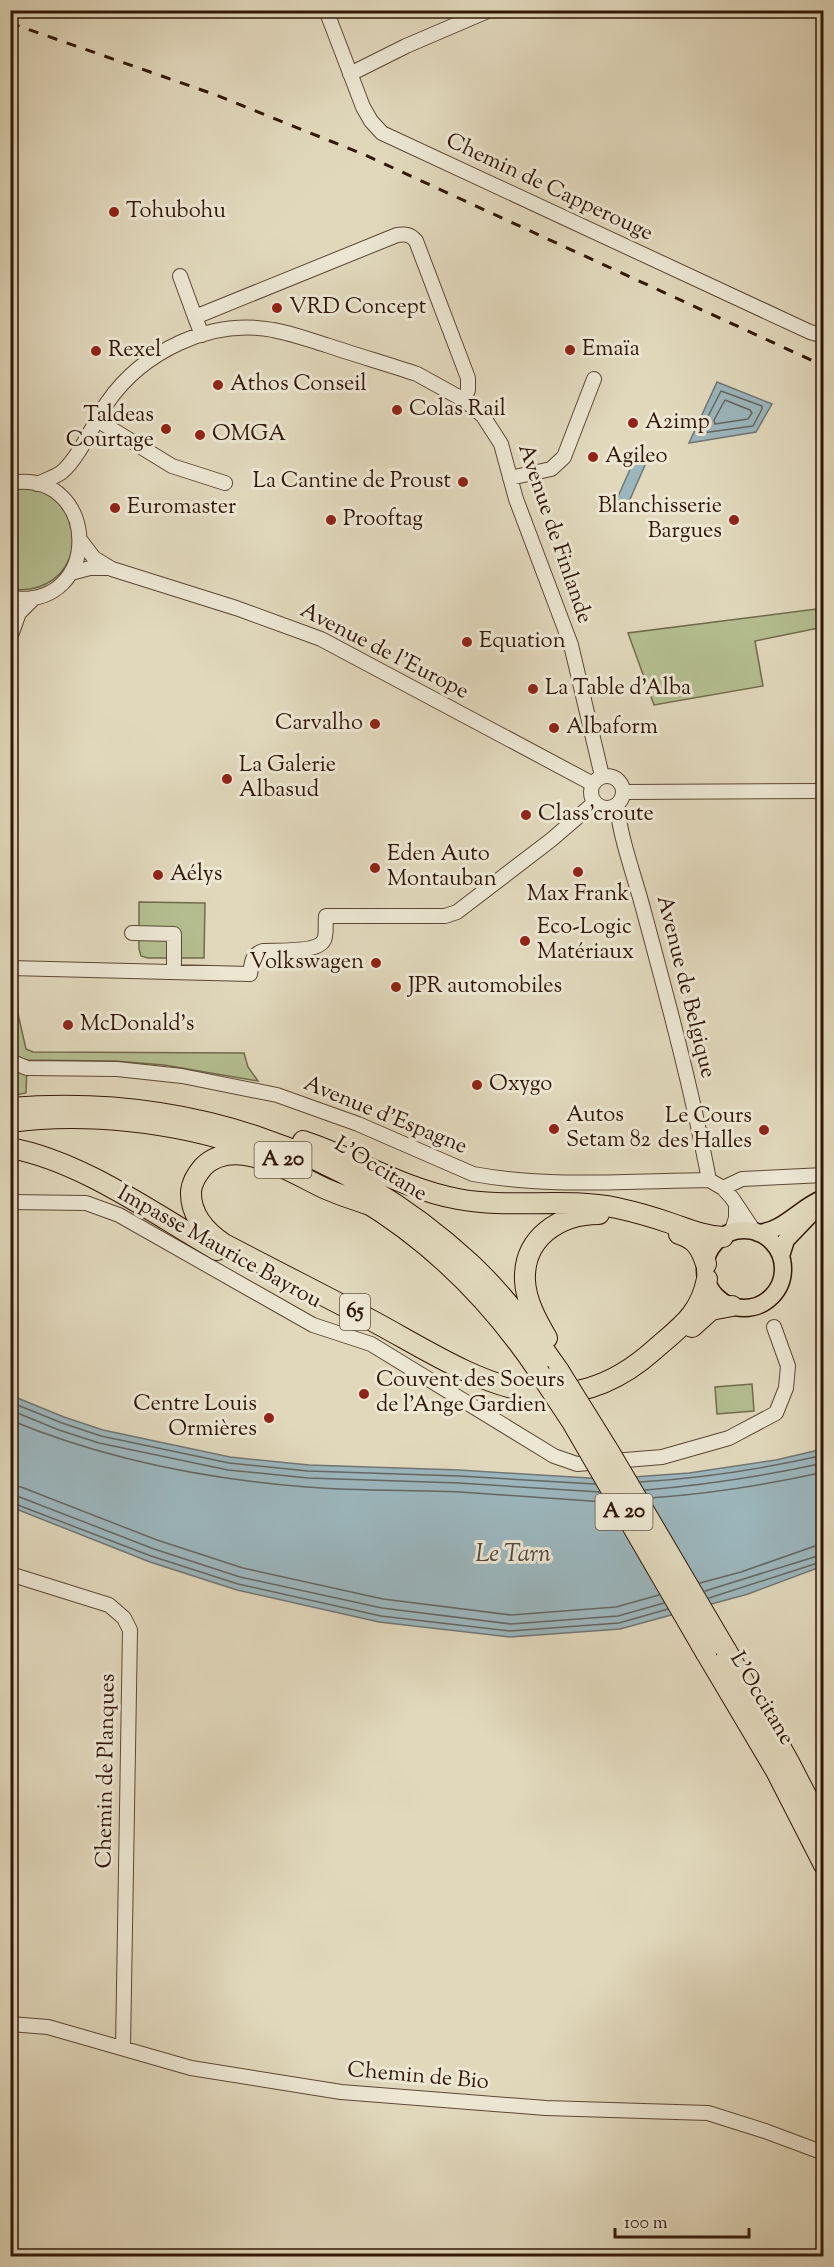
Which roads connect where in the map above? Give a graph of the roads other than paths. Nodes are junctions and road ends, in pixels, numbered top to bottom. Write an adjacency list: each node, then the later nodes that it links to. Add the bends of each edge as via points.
1 (326, 10): 3 (street, Chemin de Capperouge)
2 (490, 10): 3 (street)
3 (350, 74): 7 (street, Chemin de Capperouge, via 370,121 387,136)
4 (180, 276): 5 (street)
5 (195, 316): 6 (street); 9 (street, via 406,234 416,242 468,378)
6 (202, 335): 9 (street, Avenue de Finlande, via 224,329 272,329 417,374); 10 (street, Avenue de Finlande, via 165,349 144,363 123,382)
7 (824, 336)
8 (594, 379): 12 (street, via 564,457 551,469)
9 (464, 400): 12 (street, Avenue de Finlande, via 494,432)
10 (97, 420): 11 (street, Avenue de Finlande); 15 (street, via 172,466)
11 (70, 464): 14 (street, via 56,476); 16 (street, via 64,483)
12 (510, 478): 23 (street, Avenue de Finlande, via 571,645)
13 (13, 479): 14 (street)
14 (37, 483): 16 (street)
15 (225, 483)
16 (69, 505): 17 (street, via 80,528)
17 (81, 541): 18 (street, Avenue de l'Europe, via 94,558); 19 (street)
18 (112, 569): 19 (street, Avenue de l'Europe, via 90,568); 23 (street, Avenue de l'Europe, via 321,639)
19 (71, 573): 21 (street, via 55,589)
20 (10, 598): 21 (street)
21 (34, 598): 22 (street, via 19,613)
22 (11, 636)
23 (598, 780): 25 (street, via 617,779); 26 (street, via 591,794)
24 (824, 790): 25 (street)
25 (624, 792): 27 (street)
26 (594, 803): 27 (street, via 602,808); 30 (street, via 457,912 445,916 326,916 325,939 320,946 256,953 250,974)
27 (617, 806): 37 (street, Avenue de Belgique)
28 (132, 933): 29 (street, via 174,934)
29 (174, 964)
30 (10, 968)
31 (10, 1061): 37 (street, Avenue d'Espagne, via 27,1068 117,1068 182,1076 276,1095 488,1177 534,1182)
32 (10, 1108): 33 (highway, L'Occitane / A 20, via 109,1106)
33 (175, 1114): 45 (highway, via 234,1120 310,1143 405,1183 455,1198 597,1204 697,1233); 50 (highway, L'Occitane / A 20, via 274,1142 315,1159 407,1212 490,1283)
34 (10, 1122): 42 (highway, L'Occitane / A 20, via 93,1119 193,1133 231,1142 302,1168)
35 (10, 1148): 48 (highway, 65, via 77,1169 227,1255 445,1370 509,1396 570,1400 610,1388 650,1365 711,1310)
36 (824, 1175): 38 (street, via 742,1179)
37 (709, 1180): 38 (street)
38 (723, 1188): 43 (street)
39 (824, 1198): 44 (main road, via 774,1230)
40 (10, 1202): 49 (street, Impasse Maurice Bayrou, via 86,1203 119,1215 313,1325 370,1344 554,1456 577,1464 662,1457 729,1438 776,1413 789,1366)
41 (824, 1204): 46 (main road, via 792,1232)
42 (370, 1205): 47 (highway, 65, via 257,1158 237,1154 215,1158 205,1165 196,1174 191,1188 196,1214 212,1236 224,1244 454,1367 485,1381 526,1392 567,1393 624,1373 693,1313 701,1302); 52 (highway, L'Occitane / A 20, bridge, via 453,1269 504,1324 572,1422)
43 (736, 1205): 44 (street); 45 (street, via 736,1218)
44 (756, 1232): 45 (main road); 46 (main road, via 772,1242)
45 (727, 1235): 47 (main road, via 711,1248)
46 (781, 1256): 48 (main road, via 782,1277 772,1296 757,1306)
47 (706, 1271): 48 (main road, via 713,1293); 50 (highway, via 698,1245 685,1236 619,1217 584,1214 549,1228 535,1243 525,1265 525,1283 530,1305)
48 (732, 1306)
49 (774, 1327)
50 (564, 1371): 52 (highway, A 20, bridge)
51 (10, 1574): 56 (street, Chemin de Planques, via 109,1605 124,1618 130,1630)
52 (716, 1652): 53 (highway, L'Occitane / A 20, via 790,1764); 54 (highway, L'Occitane / A 20)
53 (824, 1830)
54 (824, 1865)
55 (10, 2024): 56 (street, Chemin de Bio, via 48,2027)
56 (123, 2049): 57 (street, Chemin de Bio, via 191,2068 341,2092 546,2108 708,2113)
57 (824, 2153)

